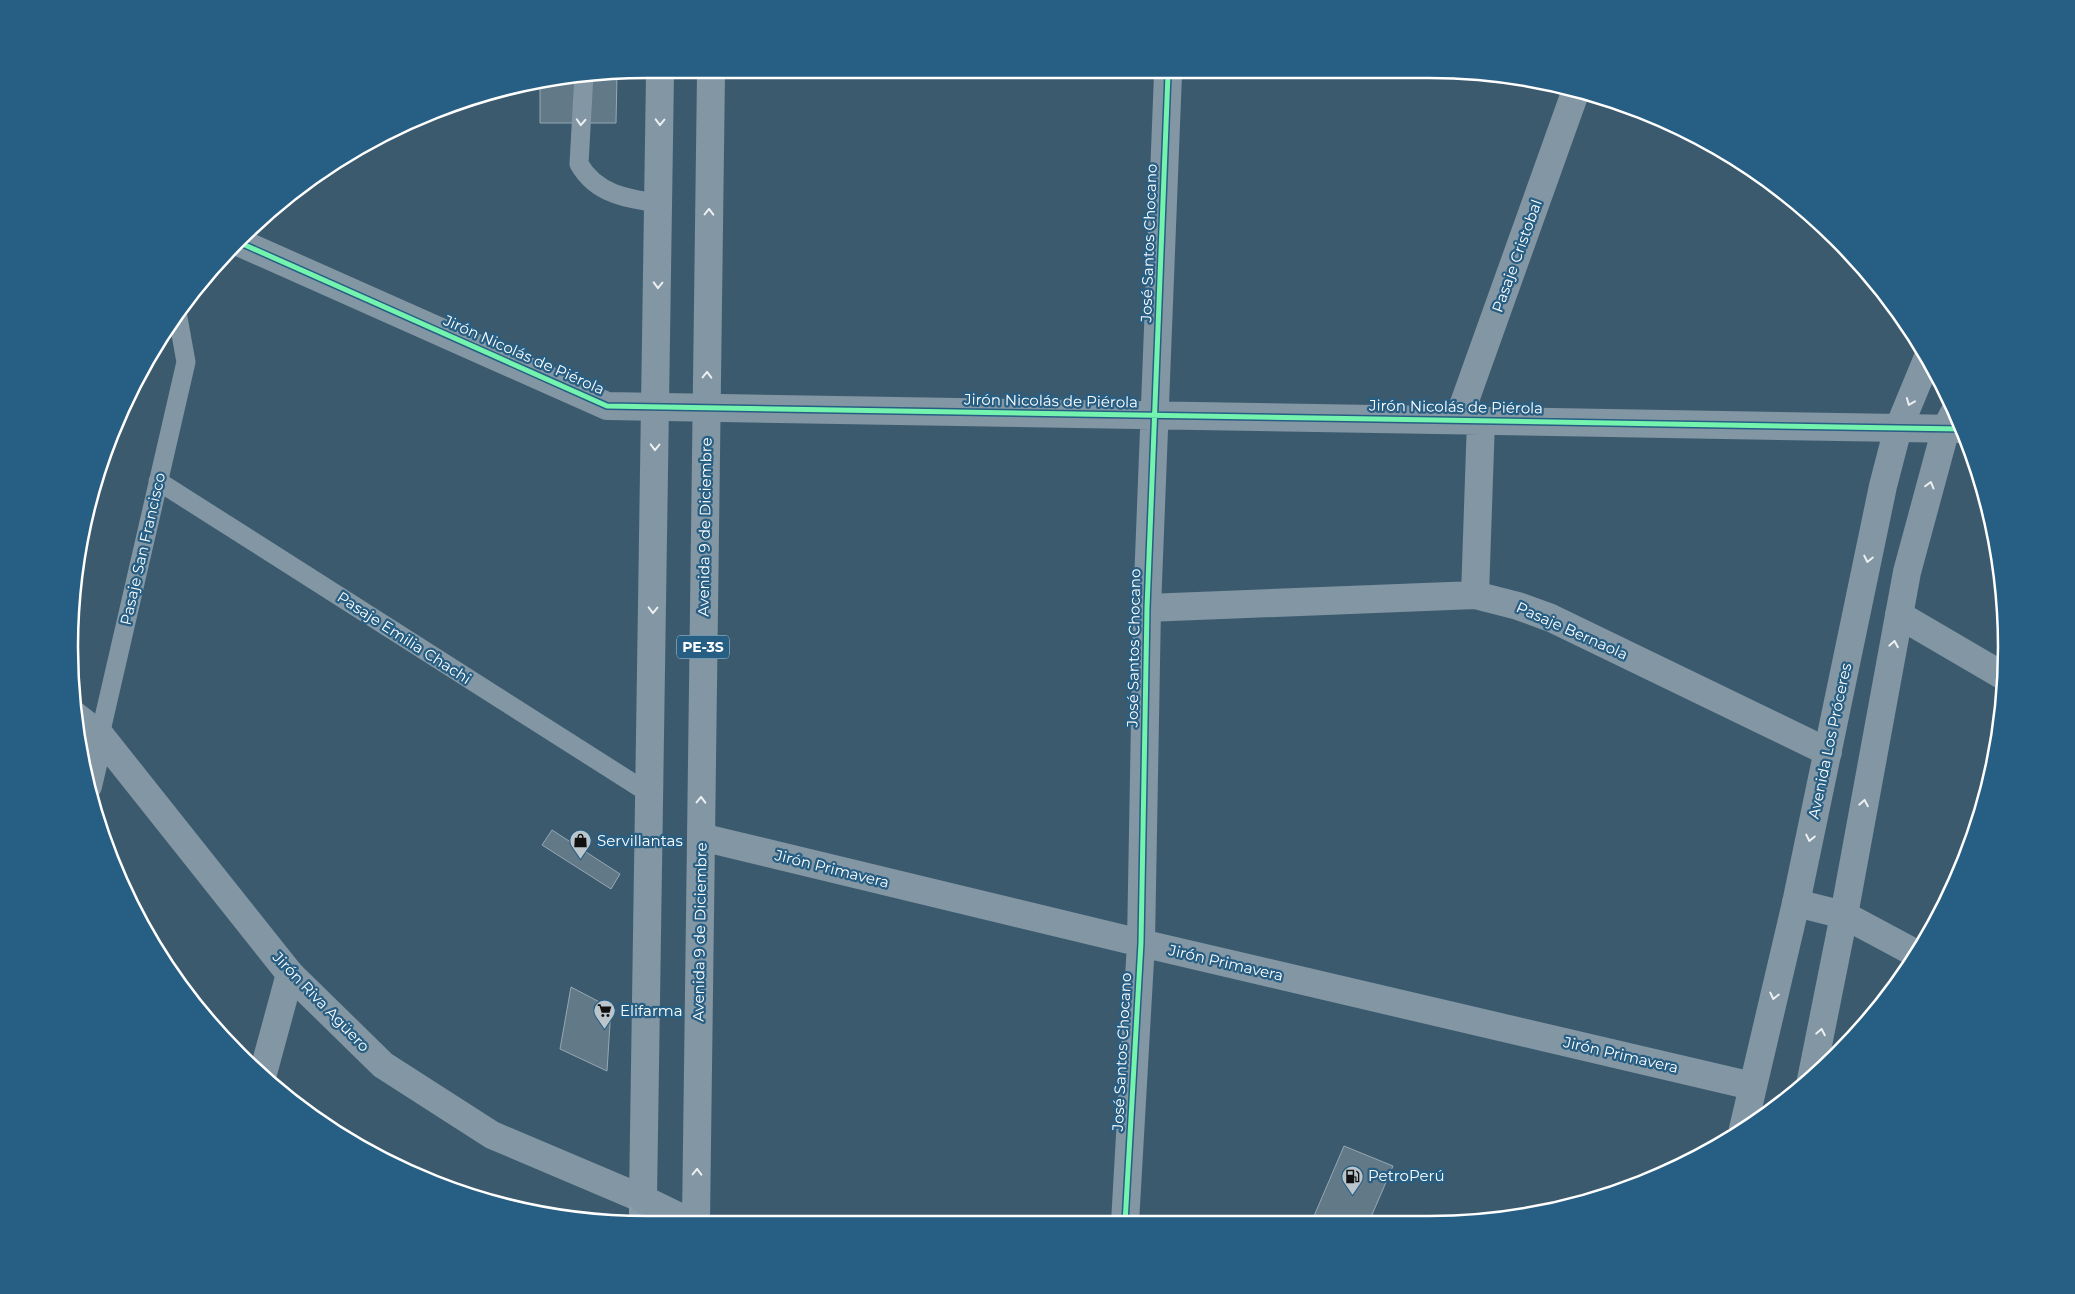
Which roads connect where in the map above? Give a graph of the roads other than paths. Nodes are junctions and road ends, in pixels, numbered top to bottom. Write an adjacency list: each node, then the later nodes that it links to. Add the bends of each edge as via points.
1 (660, 78): 6 (highway, one-way to 6)
2 (711, 78): 11 (highway, Avenida 9 de Diciembre / PE-3S, one-way to 2)
3 (1168, 78): 12 (street, José Santos Chocano)
4 (584, 81): 6 (lane, one-way to 6, via 579,164 586,176 601,188 627,199)
5 (1574, 97): 13 (street, Pasaje Cristobal)
6 (659, 203): 10 (highway, one-way to 10)
7 (244, 244): 10 (street, Jirón Nicolás de Piérola, via 607,406)
8 (179, 323): 17 (lane, Pasaje San Francisco, via 186,362)
9 (1924, 367): 16 (street, Avenida Los Próceres, one-way to 16)
10 (656, 407): 11 (street, Jirón Nicolás de Piérola); 26 (highway, one-way to 26)
11 (706, 408): 12 (street, Jirón Nicolás de Piérola); 27 (highway, Avenida 9 de Diciembre / PE-3S, one-way to 11)
12 (1155, 415): 13 (street, Jirón Nicolás de Piérola); 19 (street, José Santos Chocano)
13 (1470, 420): 16 (street, Jirón Nicolás de Piérola); 18 (street, Pasaje Cristobal)
14 (1951, 423): 16 (street, Jirón Nicolás de Piérola)
15 (1953, 426): 20 (street, one-way to 15, via 1907,572)
16 (1899, 428): 24 (street, Avenida Los Próceres, one-way to 24, via 1883,486)
17 (158, 481): 23 (lane, Pasaje San Francisco); 26 (lane, Pasaje Emilia Chachi)
18 (1475, 595): 19 (street, Pasaje Bernaola); 24 (street, Pasaje Bernaola, via 1551,618)
19 (1147, 608): 30 (street, José Santos Chocano)
20 (1899, 615): 21 (street); 29 (street, one-way to 20)
21 (1997, 672)
22 (82, 721): 23 (street, Jirón Riva Agüero)
23 (100, 735): 25 (street, Pasaje San Francisco); 32 (street, Jirón Riva Agüero)
24 (1828, 752): 28 (street, Avenida Los Próceres, one-way to 28)
25 (91, 772)
26 (650, 794): 37 (highway)
27 (701, 837): 30 (street, Jirón Primavera); 39 (highway, Avenida 9 de Diciembre / PE-3S, one-way to 27)
28 (1796, 904): 29 (street); 35 (street, Avenida Los Próceres, one-way to 35)
29 (1844, 915): 31 (street); 33 (street, one-way to 29)
30 (1141, 943): 35 (street, Jirón Primavera); 40 (street, José Santos Chocano)
31 (1910, 950)
32 (290, 974): 34 (street); 37 (street, Jirón Riva Agüero, via 383,1065 492,1135)
33 (1814, 1065)
34 (264, 1068)
35 (1752, 1086): 36 (street, Avenida Los Próceres)
36 (1745, 1120)
37 (643, 1210): 38 (highway)
38 (668, 1216)
39 (696, 1216)
40 (1126, 1216)

